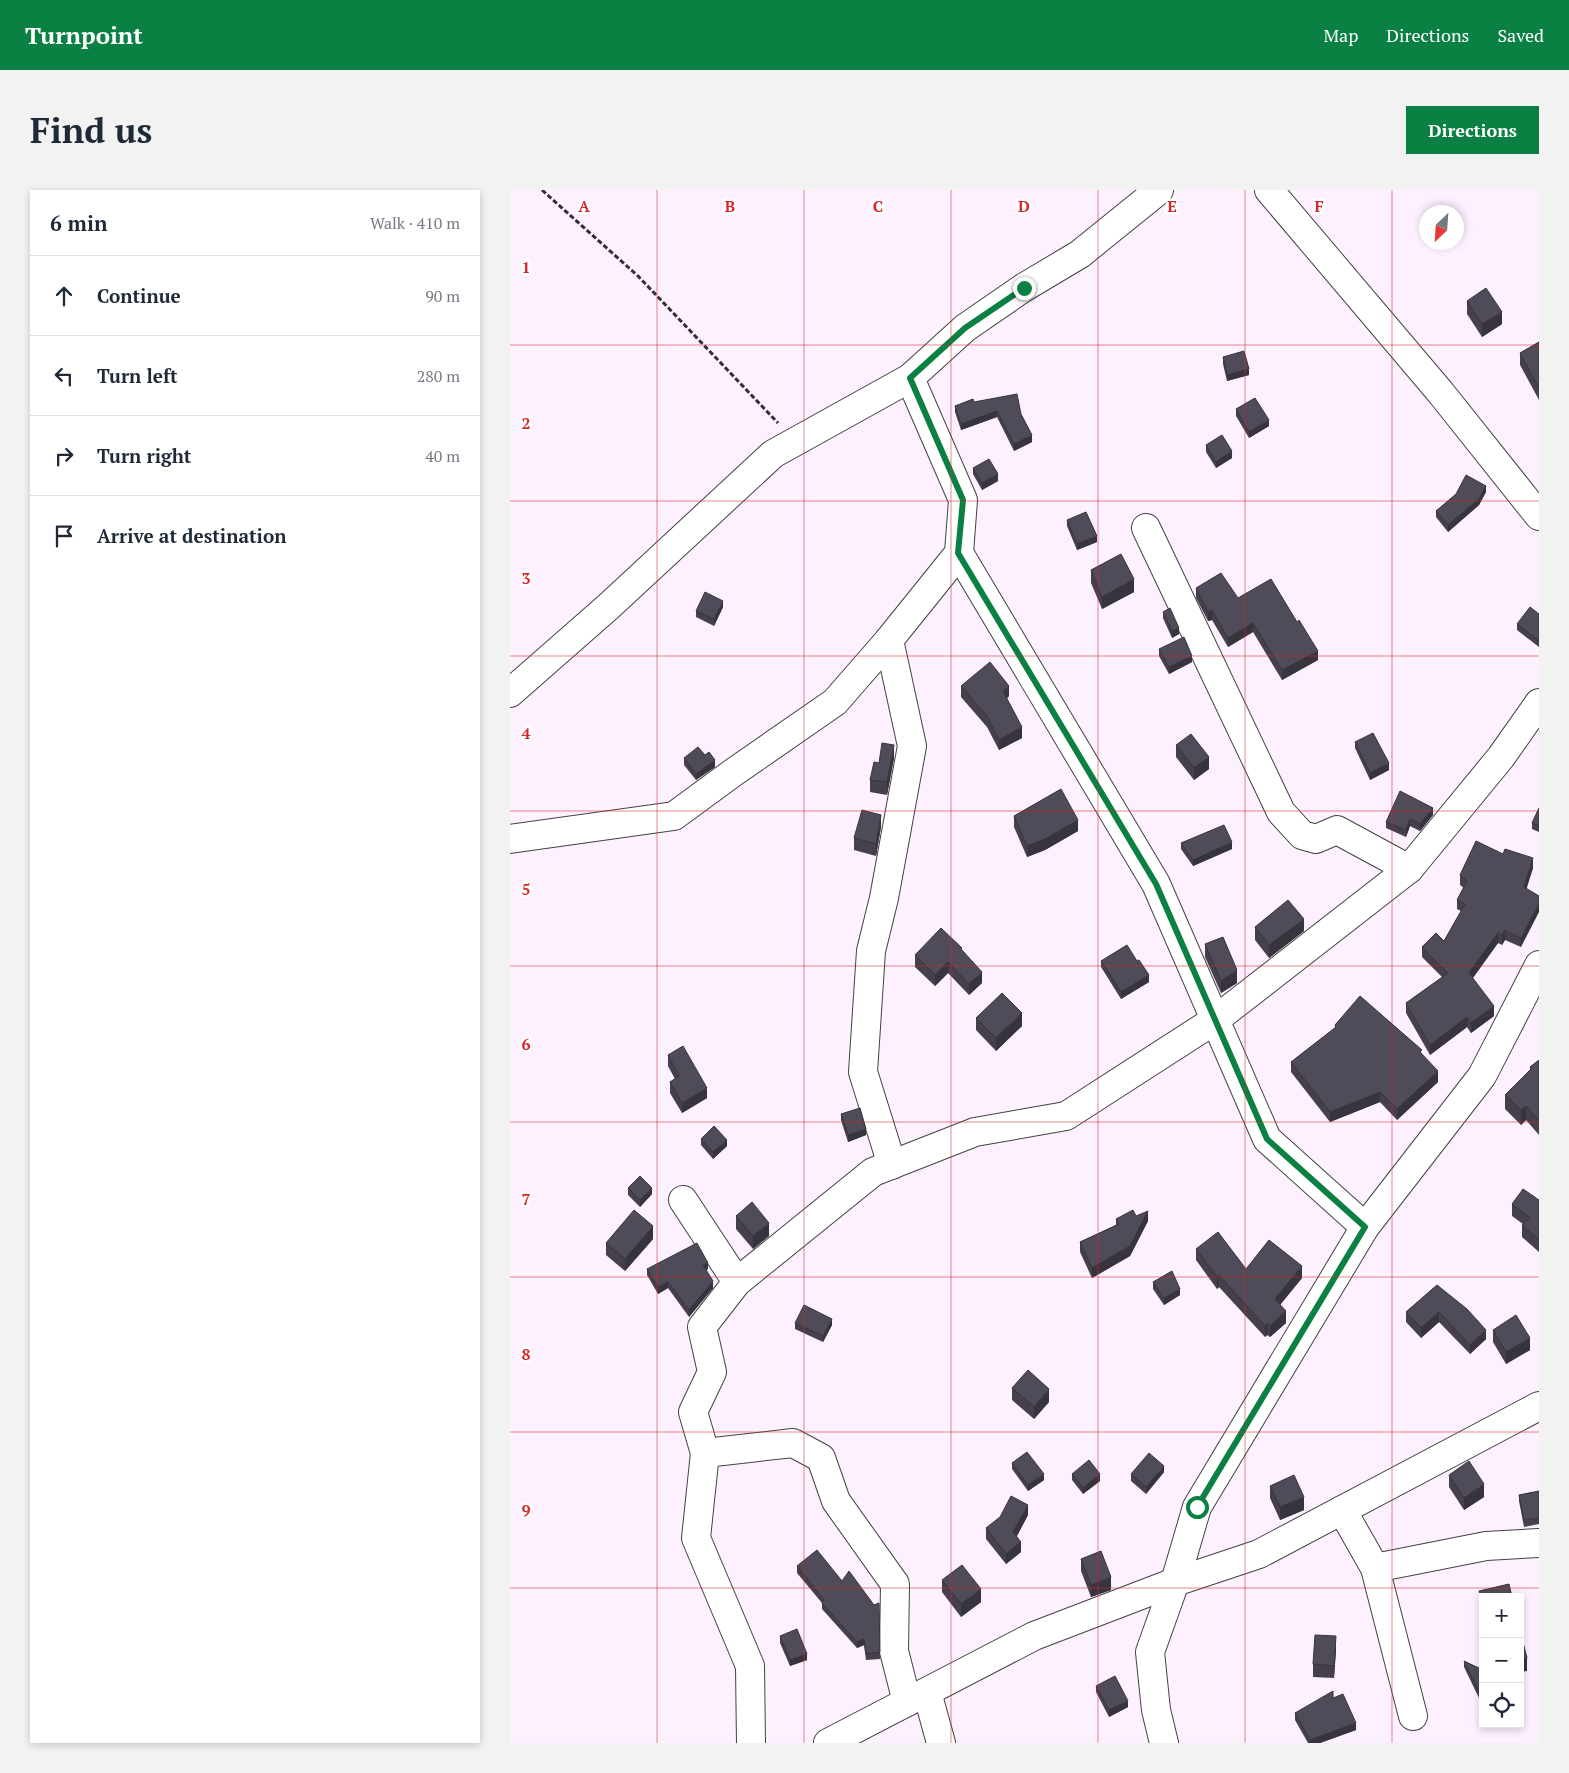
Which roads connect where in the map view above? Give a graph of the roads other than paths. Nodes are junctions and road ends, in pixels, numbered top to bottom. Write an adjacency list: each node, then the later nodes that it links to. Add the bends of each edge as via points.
1 (1159, 190): 3 (street, via 1080,254 965,328)
2 (1268, 190): 4 (street, via 1441,393)
3 (910, 378): 6 (street, via 963,500); 8 (street, via 772,454)
4 (1539, 516)
5 (1146, 528): 11 (street, via 1281,812 1302,835 1316,839 1337,830)
6 (958, 553): 7 (street); 13 (street, via 1156,884)
7 (889, 640): 10 (street, via 835,702 674,816); 14 (street, via 912,746 871,951 863,1072)
8 (510, 694)
9 (1539, 703): 11 (street, via 1501,757)
10 (510, 838)
11 (1409, 869): 13 (street)
12 (1539, 965): 16 (street, via 1482,1076)
13 (1215, 1020): 14 (street, via 1066,1116 975,1132); 16 (street, via 1267,1139)
14 (892, 1165): 17 (street, via 873,1172)
15 (683, 1200): 17 (street)
16 (1365, 1227): 23 (street, via 1197,1507)
17 (737, 1282): 19 (street, via 702,1327 712,1372 693,1412)
18 (1539, 1406): 20 (street)
19 (705, 1452): 24 (street, via 793,1443 821,1458 836,1501 895,1584 894,1651); 26 (street, via 696,1538 750,1666)
20 (1342, 1510): 22 (street); 23 (street, via 1259,1554)
21 (1539, 1543): 22 (street, via 1486,1546)
22 (1376, 1568): 25 (street)
23 (1175, 1582): 24 (street, via 1034,1636); 29 (street, via 1150,1652 1156,1710)
24 (917, 1697): 27 (street); 28 (street)
25 (1413, 1716)
26 (751, 1743)
27 (828, 1743)
28 (941, 1743)
29 (1164, 1743)

